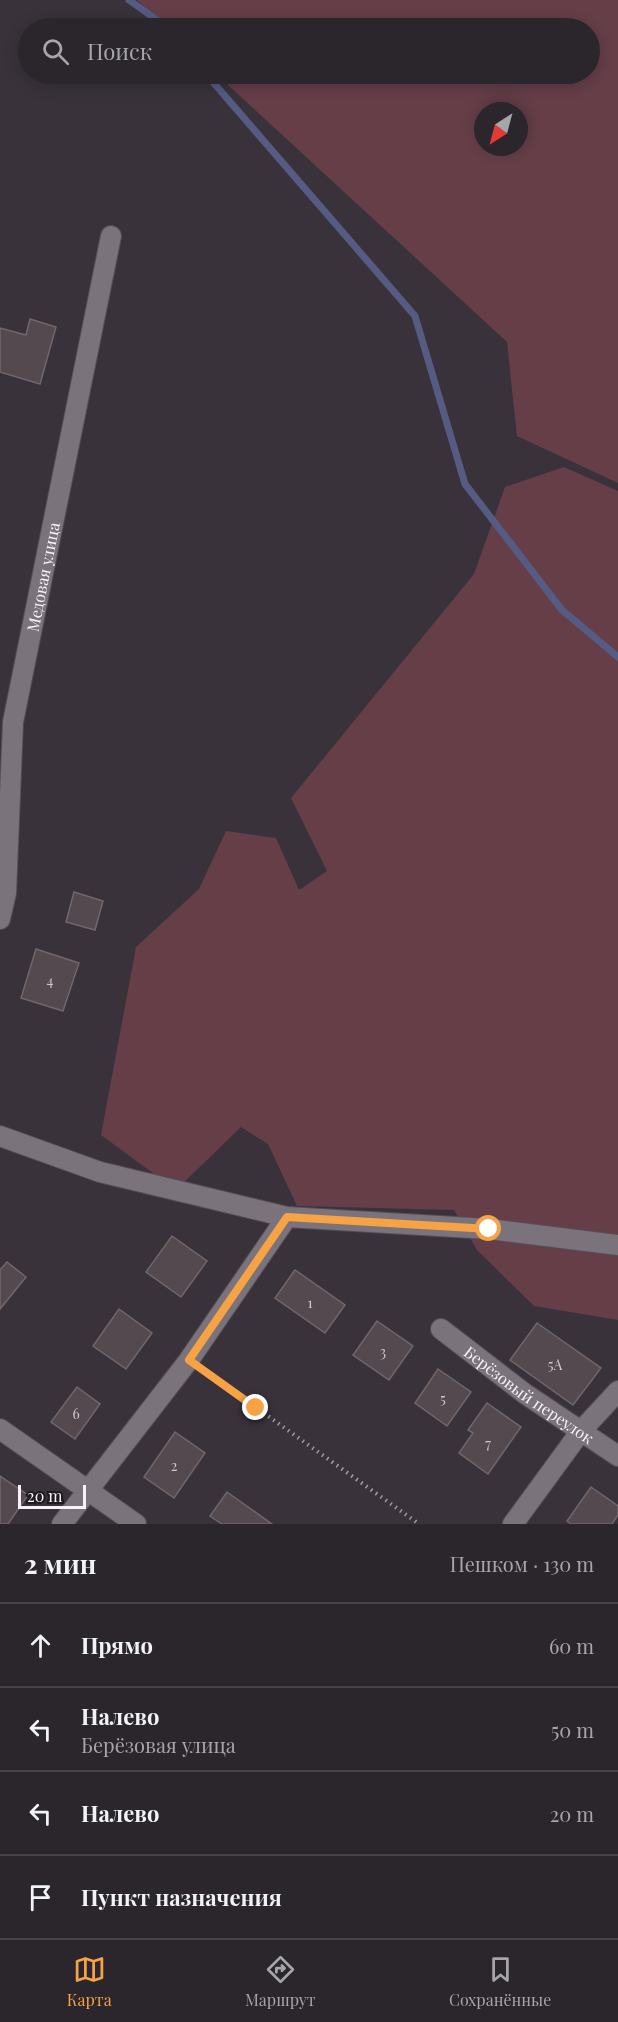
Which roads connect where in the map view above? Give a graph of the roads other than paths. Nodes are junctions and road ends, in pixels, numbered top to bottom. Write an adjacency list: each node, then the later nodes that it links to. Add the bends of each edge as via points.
1 (111, 236): 2 (street, Медовая улица, via 13,722 6,893)
2 (0, 919)
3 (0, 1136): 4 (street, via 100,1172)
4 (287, 1217): 5 (street, via 489,1229); 11 (street, via 189,1360)
5 (618, 1245)
6 (441, 1329): 9 (street, Берёзовый переулок)
7 (618, 1391): 9 (street)
8 (0, 1429): 11 (street)
9 (581, 1431): 10 (street, Берёзовый переулок); 14 (street)
10 (618, 1456)
11 (88, 1489): 12 (street); 13 (street)
12 (62, 1524)
13 (136, 1524)
14 (513, 1524)

